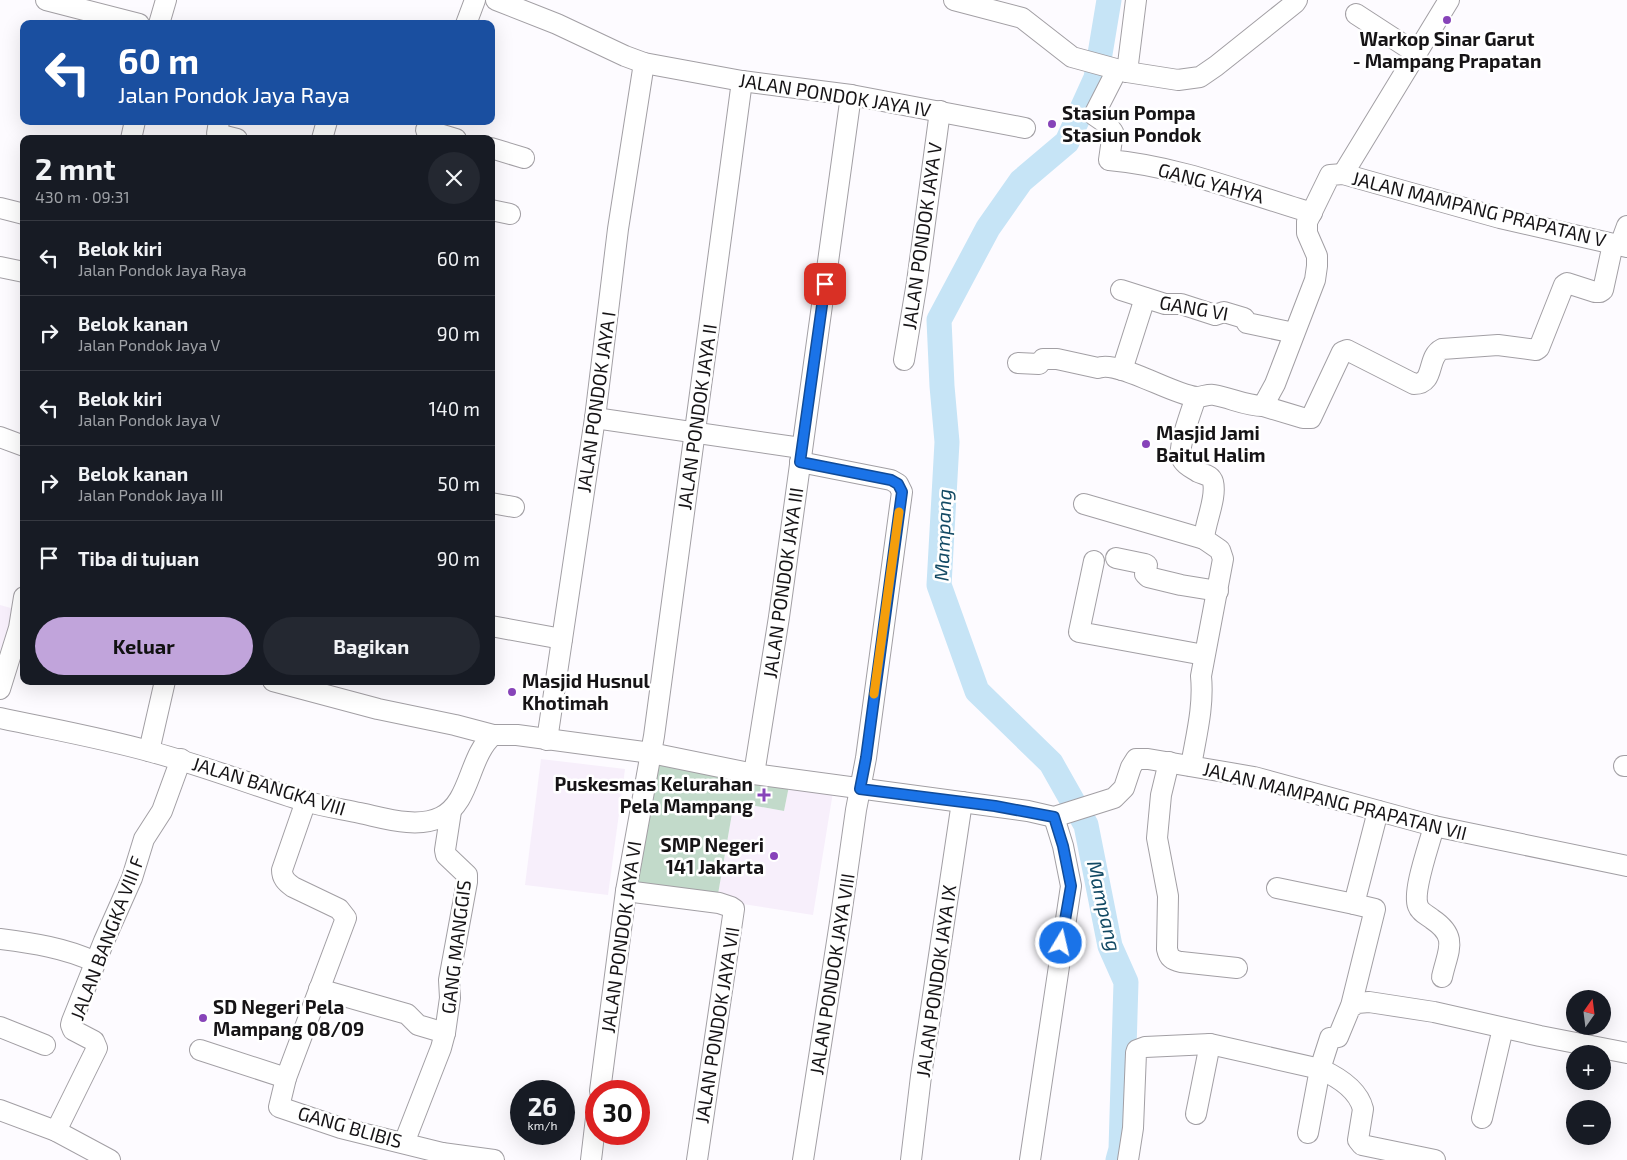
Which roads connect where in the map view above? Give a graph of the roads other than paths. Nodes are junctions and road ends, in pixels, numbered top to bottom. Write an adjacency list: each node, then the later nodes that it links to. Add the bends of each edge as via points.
1 (46, 0): 11 (street)
2 (166, 0): 12 (street)
3 (475, 0): 13 (street)
4 (954, 0): 9 (street)
5 (1136, 0): 16 (street)
6 (1297, 0): 16 (street, via 1200,77 1178,80)
7 (1449, 0): 14 (street)
8 (503, 1): 15 (street, JALAN PONDOK JAYA IV)
9 (1024, 9): 16 (street, via 1072,57)
10 (1356, 14): 14 (street)
11 (123, 20)
12 (160, 20)
13 (468, 20)
14 (1416, 53): 27 (street)
15 (644, 63): 17 (street, JALAN PONDOK JAYA IV); 43 (street, JALAN PONDOK JAYA I, via 618,229)
16 (1113, 69): 29 (street, GANG YAHYA, via 1094,115 1113,132 1109,160 1133,162 1218,183)
17 (742, 80): 18 (street, JALAN PONDOK JAYA IV); 44 (street, JALAN PONDOK JAYA II)
18 (851, 95): 19 (street, JALAN PONDOK JAYA IV); 47 (street, JALAN PONDOK JAYA III)
19 (940, 111): 21 (street, JALAN PONDOK JAYA IV); 38 (street, JALAN PONDOK JAYA V, via 918,282)
20 (218, 125): 23 (street, via 216,134)
21 (1025, 128)
22 (426, 130): 24 (street)
23 (220, 135)
24 (443, 135)
25 (495, 149): 26 (street)
26 (524, 158)
27 (1343, 174): 29 (street, JALAN MAMPANG PRAPATAN V, via 1330,175); 32 (street, JALAN MAMPANG PRAPATAN V, via 1500,218)
28 (0, 208): 30 (street)
29 (1312, 212): 37 (street, JALAN MAMPANG PRAPATAN V, via 1306,222 1307,233 1318,266)
30 (20, 213)
31 (1627, 226): 32 (street)
32 (1620, 245): 42 (street, via 1602,290 1595,292 1567,283 1564,285 1536,350 1498,345 1442,349 1436,354 1426,380 1414,384 1347,350 1342,352 1311,418)
33 (0, 267): 34 (street)
34 (20, 271)
35 (1121, 290): 36 (street, GANG VI)
36 (1146, 298): 37 (street, GANG VI, via 1165,304 1188,305 1216,315 1224,312 1244,318 1247,323); 40 (street)
37 (1294, 333): 42 (street, JALAN MAMPANG PRAPATAN V)
38 (904, 360)
39 (1018, 363): 40 (street, via 1039,364 1043,359 1057,359)
40 (1122, 370): 41 (street)
41 (1196, 396): 42 (street, via 1212,394); 51 (street, via 1181,449 1186,465 1213,481)
42 (1263, 406)
43 (595, 418): 44 (street); 57 (street, JALAN PONDOK JAYA I)
44 (695, 434): 47 (street); 66 (street, JALAN PONDOK JAYA II)
45 (0, 437): 46 (street)
46 (20, 444)
47 (801, 455): 70 (street, JALAN PONDOK JAYA III); 71 (street, via 891,480 902,492)
48 (495, 504): 50 (street)
49 (1084, 504): 51 (street)
50 (514, 507)
51 (1204, 540): 54 (street, via 1220,550 1223,558)
52 (1116, 558): 54 (street, via 1146,564 1145,574 1148,577)
53 (1094, 561): 58 (street, via 1079,632)
54 (1218, 591): 58 (street)
55 (20, 622): 61 (street)
56 (495, 627): 57 (street)
57 (562, 639): 64 (street, JALAN PONDOK JAYA I)
58 (1204, 656): 69 (street, via 1200,713)
59 (164, 685): 65 (street)
60 (288, 685): 63 (street)
61 (0, 689)
62 (0, 718): 65 (street, JALAN BANGKA VIII)
63 (493, 735): 64 (street); 74 (street, via 478,753 458,802)
64 (547, 740): 66 (street)
65 (149, 751): 67 (street, JALAN BANGKA VIII)
66 (651, 753): 70 (street); 80 (street, JALAN PONDOK JAYA VI)
67 (181, 760): 72 (street, JALAN BANGKA VIII); 83 (street, JALAN BANGKA VIII F, via 162,812 144,840 132,878)
68 (1169, 762): 69 (street, JALAN MAMPANG PRAPATAN VII); 76 (street, JALAN MAMPANG PRAPATAN VII, via 1136,759 1124,788 1114,798); 84 (street, via 1157,838 1168,896 1169,956 1174,961)
69 (1190, 766): 75 (street, JALAN MAMPANG PRAPATAN VII, via 1254,777)
70 (754, 774): 71 (street)
71 (860, 789): 73 (street); 110 (street, JALAN PONDOK JAYA VIII)
72 (306, 801): 74 (street, JALAN BANGKA VIII, via 380,818 418,822 432,821); 86 (street, via 282,874 293,887 339,909 346,918)
73 (962, 802): 76 (street); 111 (street, JALAN PONDOK JAYA IX)
74 (451, 811): 90 (street, GANG MANGGIS, via 445,850 467,874 467,882 448,980 450,998)
75 (1378, 811): 77 (street, JALAN MAMPANG PRAPATAN VII); 81 (street)
76 (1061, 815): 112 (street, via 1071,886)
77 (1434, 826): 78 (street, JALAN MAMPANG PRAPATAN VII); 85 (street, via 1416,898 1421,911 1442,926 1448,935 1450,944)
78 (1627, 866)
79 (1277, 888): 81 (street)
80 (626, 891): 97 (street, JALAN PONDOK JAYA VI); 109 (street, JALAN PONDOK JAYA VII, via 719,903 734,909)
81 (1354, 904): 87 (street, via 1375,909)
82 (0, 939): 83 (street, via 51,947)
83 (95, 962): 101 (street, JALAN BANGKA VIII F, via 71,1025 73,1030 94,1042 97,1048)
84 (1237, 968)
85 (1442, 977)
86 (319, 989): 90 (street, GANG MANGGIS, via 407,1014 418,1025); 96 (street)
87 (1351, 1006): 89 (street, via 1369,1002 1434,1012); 95 (street, via 1338,1037 1330,1038)
88 (0, 1028): 92 (street)
89 (1503, 1028): 94 (street); 100 (street)
90 (445, 1033): 103 (street, GANG MANGGIS)
91 (1210, 1044): 95 (street); 99 (street); 113 (street, via 1137,1050)
92 (45, 1045)
93 (200, 1050): 96 (street)
94 (1627, 1053)
95 (1320, 1069): 102 (street); 114 (street, via 1346,1084 1359,1099 1363,1109 1358,1140 1362,1145)
96 (286, 1078): 103 (street, GANG BLIBIS, via 279,1107 341,1128)
97 (601, 1080)
98 (0, 1110): 101 (street)
99 (1196, 1114)
100 (1482, 1118)
101 (56, 1131): 106 (street)
102 (1308, 1133)
103 (404, 1143): 105 (street, GANG BLIBIS)
104 (593, 1145): 108 (street)
105 (444, 1156): 107 (street, GANG BLIBIS)
106 (110, 1160)
107 (494, 1160)
108 (591, 1160)
109 (697, 1160)
110 (803, 1160)
111 (911, 1160)
112 (1030, 1160)
113 (1128, 1160)
114 (1435, 1160)

